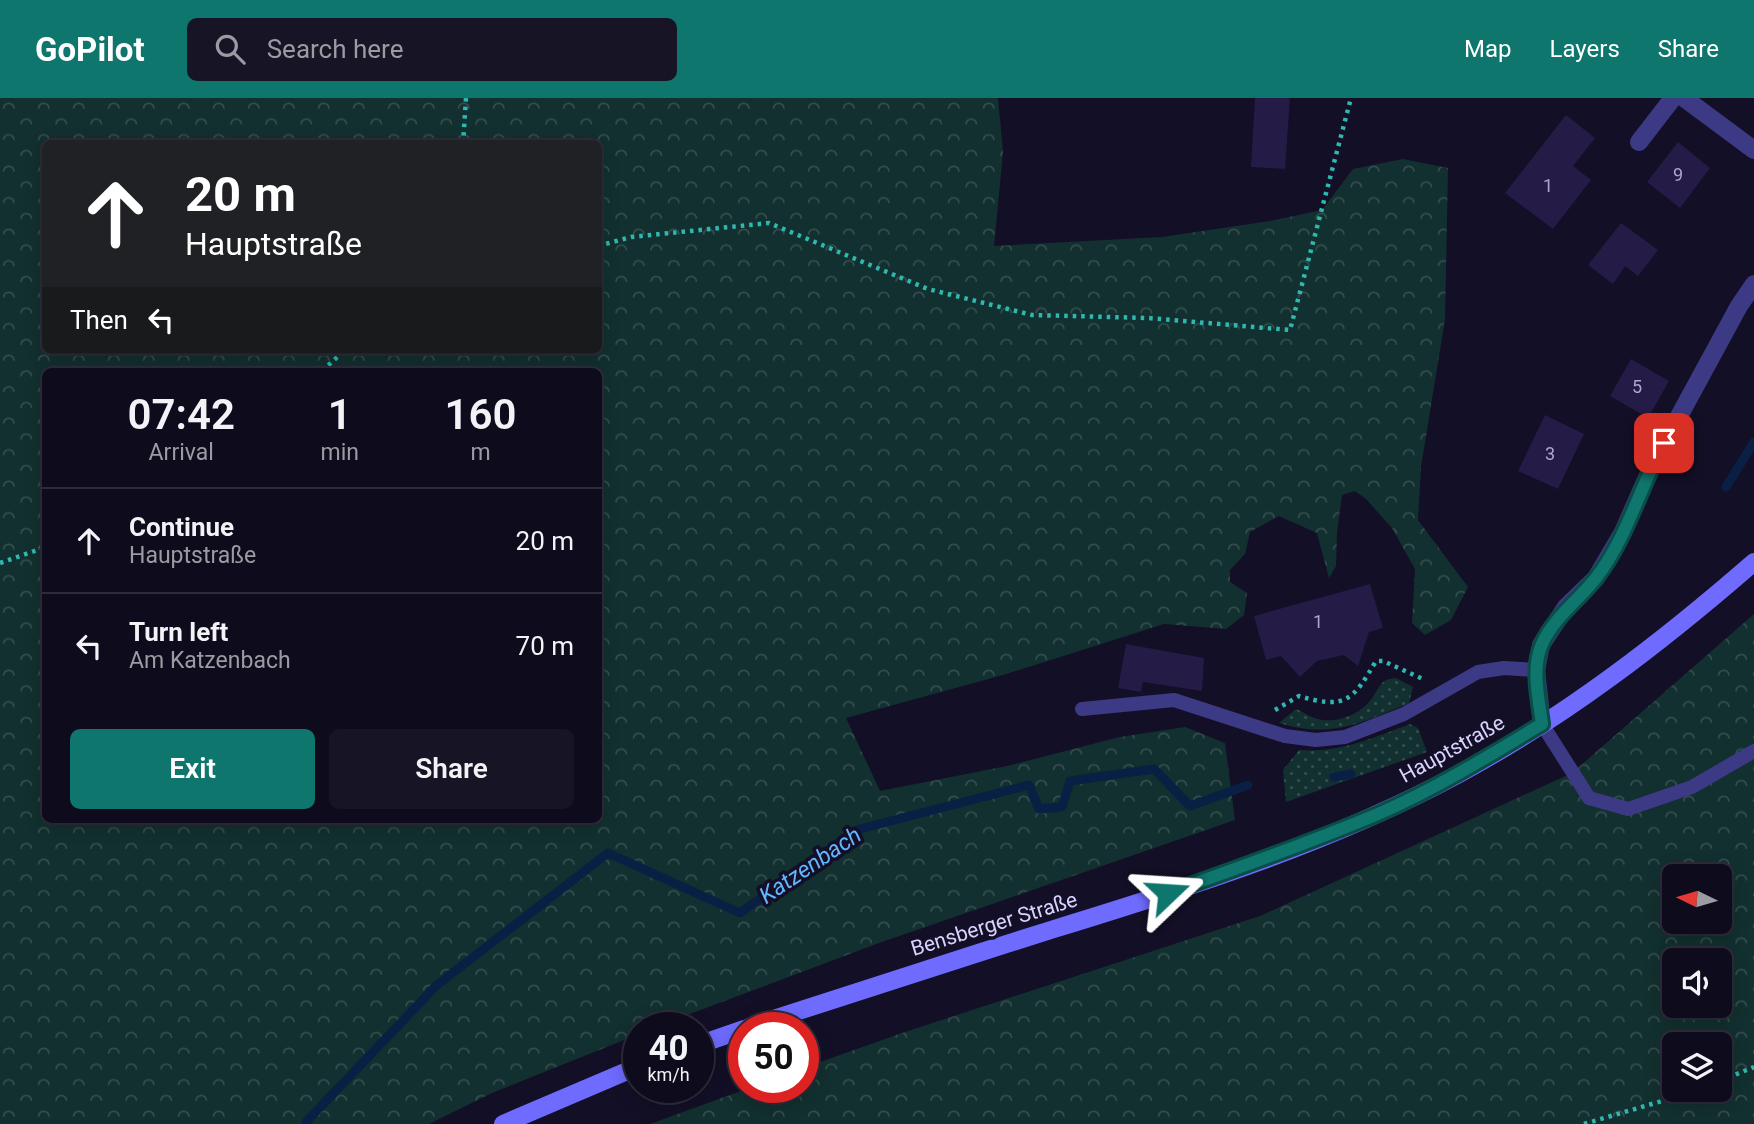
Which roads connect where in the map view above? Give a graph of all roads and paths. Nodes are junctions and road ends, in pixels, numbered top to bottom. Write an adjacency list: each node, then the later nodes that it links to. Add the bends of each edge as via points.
1 (466, 98): 5 (path)
2 (1351, 98): 8 (path, via 1290,330 1148,318 1032,315 928,289 769,223 631,237)
3 (1673, 98): 6 (street)
4 (1684, 98): 7 (street)
5 (463, 140)
6 (1639, 142)
7 (1754, 150)
8 (602, 245)
9 (1754, 284): 15 (street, via 1652,466 1623,532 1596,578 1566,607 1541,645)
10 (341, 354): 11 (path)
11 (325, 368)
12 (42, 548): 14 (path)
13 (1754, 562): 19 (main road, Hauptstraße, via 1686,621)
14 (0, 563)
15 (1536, 670): 16 (lane, via 1478,672); 19 (street)
16 (1446, 690): 18 (lane, via 1345,737 1285,736); 18 (path, via 1376,661 1358,691 1345,700 1299,696)
17 (1082, 709): 18 (lane, via 1174,699)
18 (1251, 724)
19 (1542, 724): 20 (lane, via 1589,799 1628,809 1692,787); 21 (main road, Hauptstraße, via 1380,813)
20 (1754, 751)
21 (1252, 863): 22 (main road, Bensberger Straße)
22 (796, 1012)
23 (1754, 1067): 25 (path)
24 (623, 1073): 27 (main road)
25 (1732, 1076)
26 (1662, 1101): 28 (path)
27 (503, 1124)
28 (1584, 1124)

